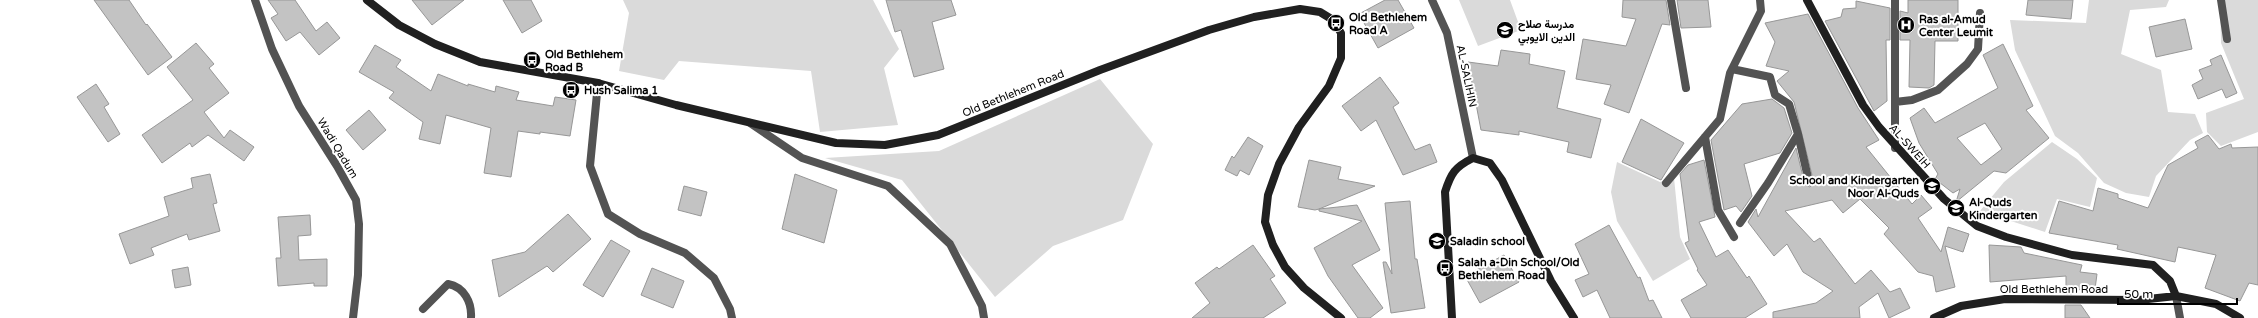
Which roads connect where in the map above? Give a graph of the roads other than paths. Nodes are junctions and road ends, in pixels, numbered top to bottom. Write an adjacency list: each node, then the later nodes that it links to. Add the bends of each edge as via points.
1 (255, 0): 27 (street, Wadi Qadum, via 272,49 299,106 356,200 359,224)
2 (367, 0): 12 (street, Old Bethlehem Road, via 398,25 435,44 480,62)
3 (1432, 0): 19 (street, AL-SALIHIN, via 1447,33)
4 (1671, 0): 13 (street)
5 (1760, 0): 11 (street, via 1761,11)
6 (1807, 0): 18 (street, AL-SWEIH, via 1863,104)
7 (1895, 0): 14 (street)
8 (2221, 0): 10 (street)
9 (1980, 13): 14 (street, via 1978,49 1967,64 1938,90 1912,100)
10 (2228, 39)
11 (1732, 69): 16 (street, via 1770,77 1775,95 1789,104); 17 (street, via 1720,120)
12 (598, 83): 15 (street, Old Bethlehem Road); 29 (street, via 590,166 608,214 640,234 685,253 714,278)
13 (1686, 88)
14 (1895, 102): 18 (street)
15 (750, 122): 30 (street, via 802,158 888,186 950,244 982,306); 31 (street, Old Bethlehem Road, via 836,143 885,145 930,136 1209,30 1254,17 1300,9 1320,12 1333,20 1341,33 1341,58 1329,86 1299,127 1278,164 1268,195 1265,222 1273,245 1285,267 1304,288)
16 (1798, 134): 20 (street); 22 (street)
17 (1705, 138): 21 (street); 23 (street, via 1718,210)
18 (1896, 148): 24 (street, AL-SWEIH, via 1944,199 1977,226 2006,237 2072,255 2153,265 2170,281)
19 (1473, 158): 32 (street, via 1459,165 1450,177 1445,192); 33 (street, via 1490,163 1502,180 1551,281)
20 (1809, 182)
21 (1666, 183)
22 (1740, 223)
23 (1734, 237)
24 (2176, 296): 26 (street, Old Bethlehem Road, via 2139,300 2005,299 1961,306); 35 (street); 36 (street, Old Bethlehem Road, via 2216,304)
25 (423, 309): 28 (street, via 448,284 458,286 464,292)
26 (1947, 316): 34 (street, Old Bethlehem Road)
27 (354, 318)
28 (471, 318)
29 (732, 318)
30 (984, 318)
31 (1341, 318)
32 (1452, 318)
33 (1574, 318)
34 (1934, 318)
35 (2180, 318)
36 (2240, 318)

